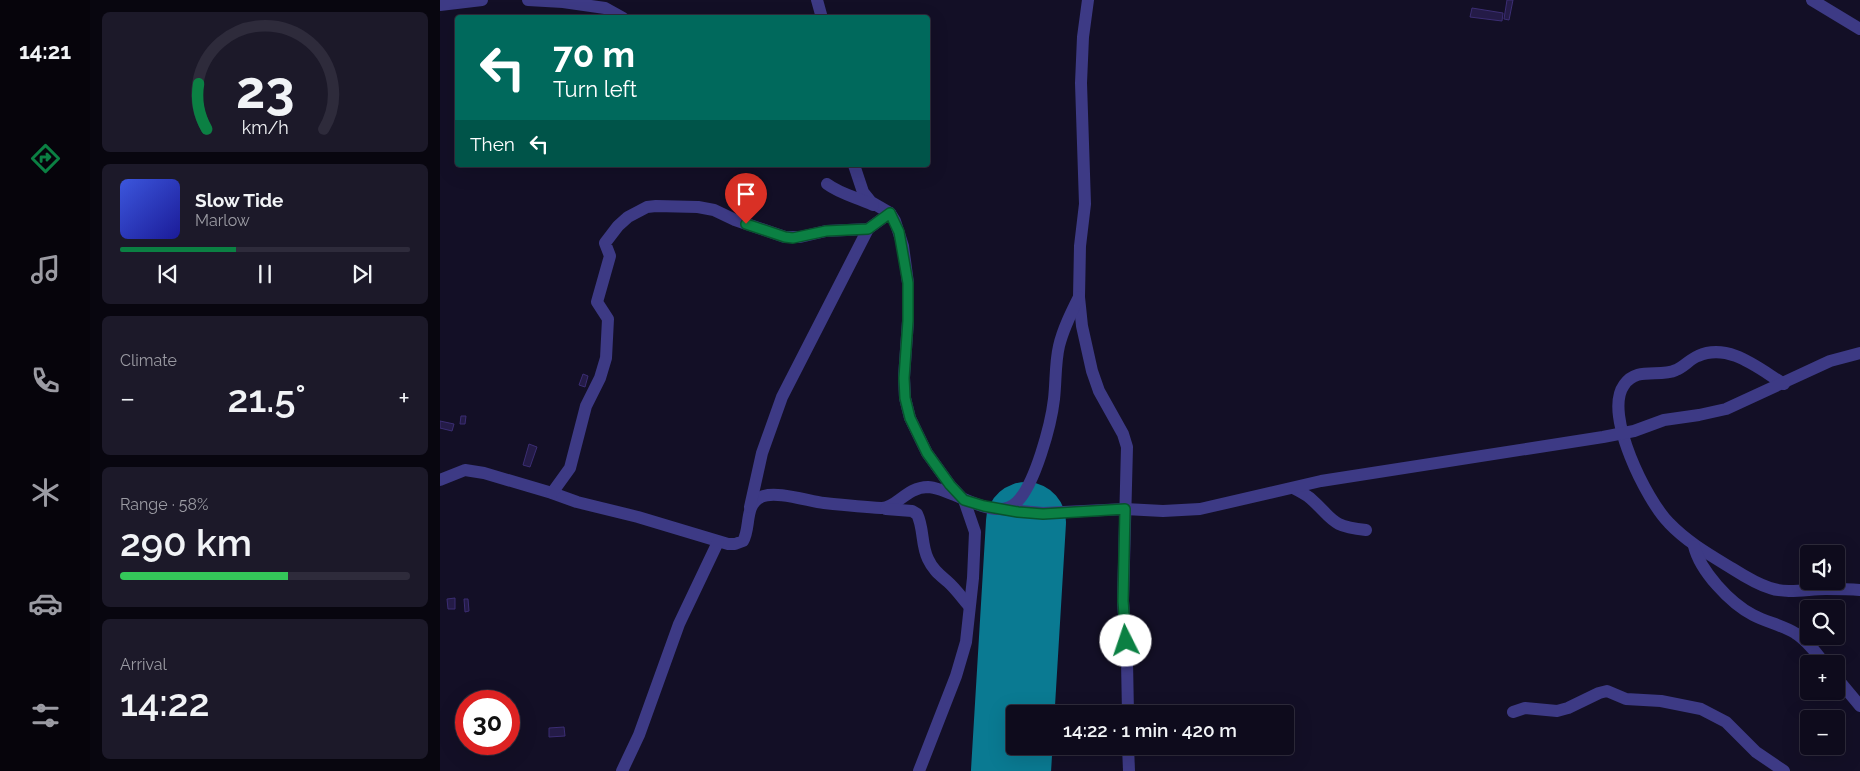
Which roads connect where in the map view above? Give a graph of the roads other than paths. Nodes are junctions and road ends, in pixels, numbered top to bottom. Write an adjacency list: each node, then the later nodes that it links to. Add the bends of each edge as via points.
1 (482, 0): 6 (street)
2 (528, 0): 7 (street)
3 (817, 0): 8 (street)
4 (1088, 0): 15 (street, via 1083,37 1085,204)
5 (1812, 0): 9 (street)
6 (440, 5)
7 (618, 10)
8 (821, 15)
9 (1860, 29)
10 (855, 167): 12 (street, via 863,192)
11 (827, 184): 12 (street, via 849,197)
12 (876, 206): 13 (street)
13 (890, 213): 14 (street); 22 (street, via 899,232 908,283 904,378 910,418 927,453)
14 (868, 229): 21 (street, via 785,237 698,207 647,207 628,217 606,243 610,256 597,302 608,319 606,358 586,406 570,468); 26 (street, via 782,397 762,453)
15 (1079, 297): 24 (street, via 1059,346 1054,400 1038,460 1028,486 1017,502); 25 (street, via 1092,371 1099,391 1124,434 1127,447)
16 (1860, 352): 17 (street)
17 (1784, 384): 18 (street, via 1726,409 1664,420); 18 (street, via 1736,356 1711,352 1666,373 1640,373 1623,386 1620,395 1618,414)
18 (1622, 434): 20 (street); 29 (street, via 1662,515)
19 (440, 480): 21 (street, via 458,471 470,470)
20 (1293, 488): 25 (street, via 1200,509); 27 (street, via 1310,498 1330,520 1347,528)
21 (552, 493): 28 (street)
22 (964, 500): 23 (street, via 929,487 915,489); 24 (street); 31 (street, via 975,532)
23 (886, 508): 26 (street, via 768,495 757,499); 31 (street, via 917,514 927,559)
24 (999, 509): 25 (street, via 1043,514)
25 (1125, 509): 34 (street, via 1123,601)
26 (750, 510): 28 (street, via 743,541 735,544)
27 (1366, 530)
28 (718, 542): 38 (street, via 679,624 639,736)
29 (1694, 546): 30 (street, via 1771,589); 32 (street, via 1701,564 1720,589 1744,610 1798,634)
30 (1860, 590)
31 (969, 606): 39 (street, via 966,642 956,676)
32 (1817, 655)
33 (1845, 687): 35 (street)
34 (1128, 705)
35 (1860, 706)
36 (1513, 712): 41 (street, via 1525,708 1557,711 1607,691 1626,699 1661,701 1700,709 1726,722 1756,752)
37 (1128, 755): 40 (street)
38 (622, 771)
39 (920, 771)
40 (1129, 771)
41 (1784, 771)

